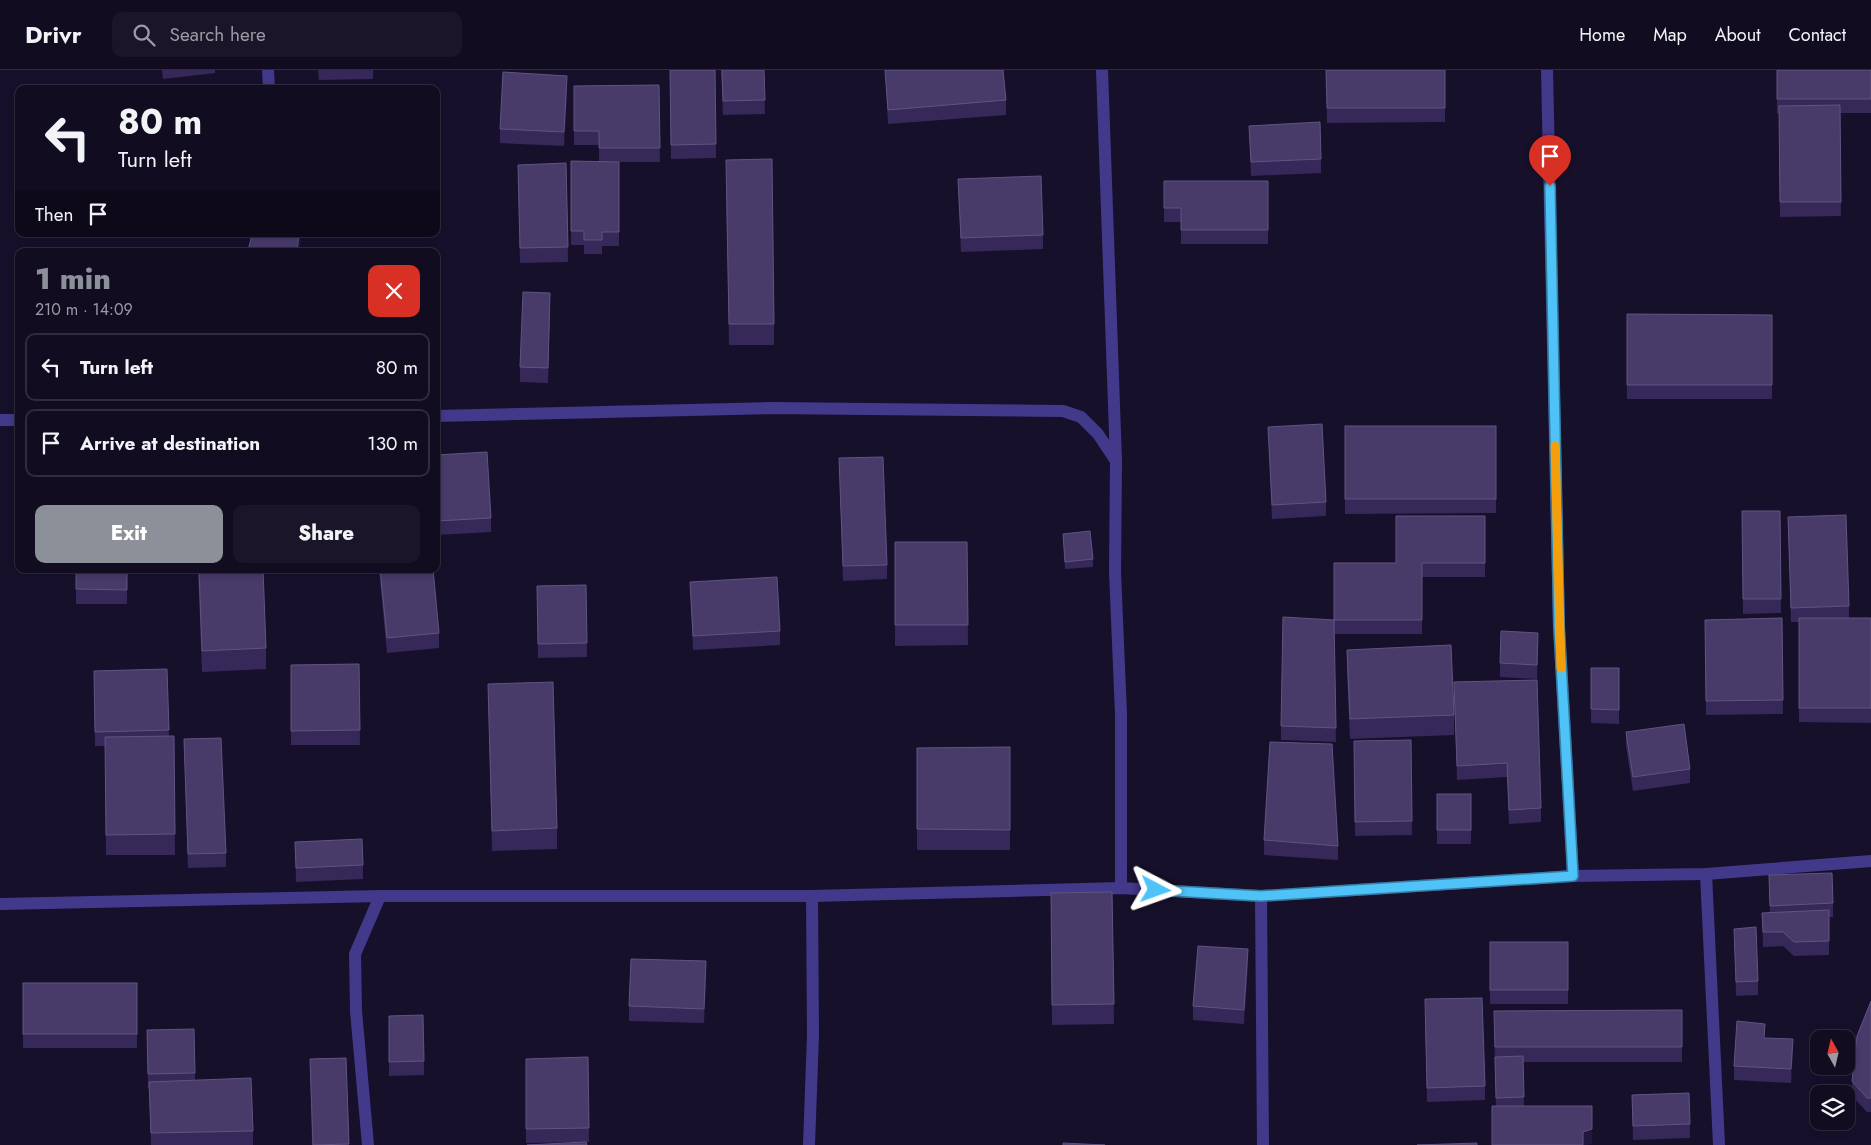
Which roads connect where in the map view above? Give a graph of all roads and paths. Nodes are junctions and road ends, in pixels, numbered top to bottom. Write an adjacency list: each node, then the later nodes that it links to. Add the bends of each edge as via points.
1 (268, 70): 4 (street)
2 (1102, 70): 8 (street)
3 (1548, 70): 11 (street, via 1559,627)
4 (269, 85)
5 (440, 416): 8 (street, via 770,408 1063,411 1081,417 1098,434)
6 (0, 420): 7 (street)
7 (15, 420)
8 (1116, 461): 12 (street, via 1115,572 1121,714)
9 (1871, 861): 10 (street)
10 (1706, 874): 11 (street); 20 (street)
11 (1573, 876): 15 (street)
12 (1120, 888): 14 (street); 15 (street)
13 (380, 896): 14 (street); 16 (street); 17 (street, via 355,954 356,1011)
14 (812, 896): 18 (street, via 813,1035)
15 (1261, 896): 19 (street)
16 (0, 904)
17 (368, 1145)
18 (809, 1145)
19 (1263, 1145)
20 (1719, 1145)

